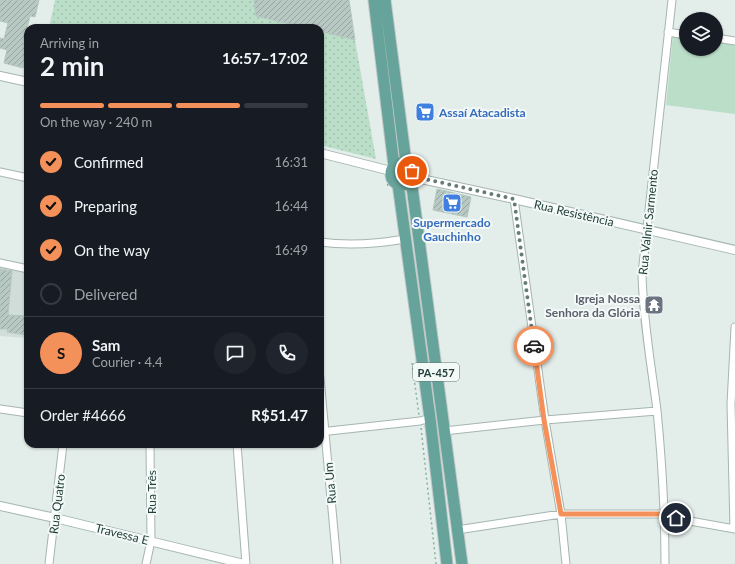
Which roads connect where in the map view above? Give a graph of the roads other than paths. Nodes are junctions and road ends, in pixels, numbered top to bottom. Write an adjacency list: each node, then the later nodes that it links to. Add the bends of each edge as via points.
1 (374, 0): 12 (main road, PA-457)
2 (385, 0): 11 (main road, PA-457)
3 (672, 0): 4 (street, Rua Valnir Sarmento)
4 (668, 32): 5 (street); 18 (street, Rua Valnir Sarmento)
5 (679, 34)
6 (723, 39): 7 (street)
7 (735, 41)
8 (0, 76): 9 (street)
9 (24, 81)
10 (324, 154): 12 (street)
11 (406, 164): 12 (main road, via 398,163); 15 (main road, PA-457, via 412,169)
12 (390, 169): 16 (main road, PA-457, via 392,178)
13 (0, 172): 14 (street)
14 (24, 177)
15 (412, 178): 16 (main road, via 406,184); 17 (street, Rua Resistência); 32 (main road, PA-457)
16 (398, 184): 19 (main road, PA-457)
17 (514, 199): 18 (street, Rua Resistência); 30 (street)
18 (648, 230): 21 (street, Rua Resistência); 27 (street, Rua Valnir Sarmento, via 642,290)
19 (405, 239): 20 (street, via 375,244); 29 (main road, PA-457)
20 (324, 242)
21 (735, 250)
22 (0, 263): 23 (street)
23 (24, 268)
24 (735, 327): 25 (street)
25 (733, 405): 41 (street)
26 (0, 409): 28 (street)
27 (657, 411): 30 (street); 39 (street, Rua Valnir Sarmento)
28 (24, 413)
29 (425, 419): 31 (street); 48 (main road, PA-457)
30 (544, 420): 32 (street); 38 (street)
31 (324, 431)
32 (444, 431): 42 (main road, PA-457)
33 (324, 441): 47 (street, Rua Um)
34 (63, 448): 40 (street, Rua Quatro)
35 (150, 448): 43 (street, Rua Três)
36 (237, 448): 46 (street)
37 (0, 506): 40 (street, Travessa E)
38 (561, 514): 39 (street); 42 (street); 50 (street)
39 (665, 514): 41 (street); 51 (street, Rua Valnir Sarmento)
40 (55, 518): 43 (street, Travessa E); 44 (street, Rua Quatro)
41 (735, 529)
42 (458, 530): 49 (main road, PA-457)
43 (151, 541): 45 (street, Rua Três); 46 (street, Travessa E)
44 (49, 564)
45 (146, 564)
46 (245, 564)
47 (336, 564)
48 (447, 564)
49 (462, 564)
50 (566, 564)
51 (665, 564)

